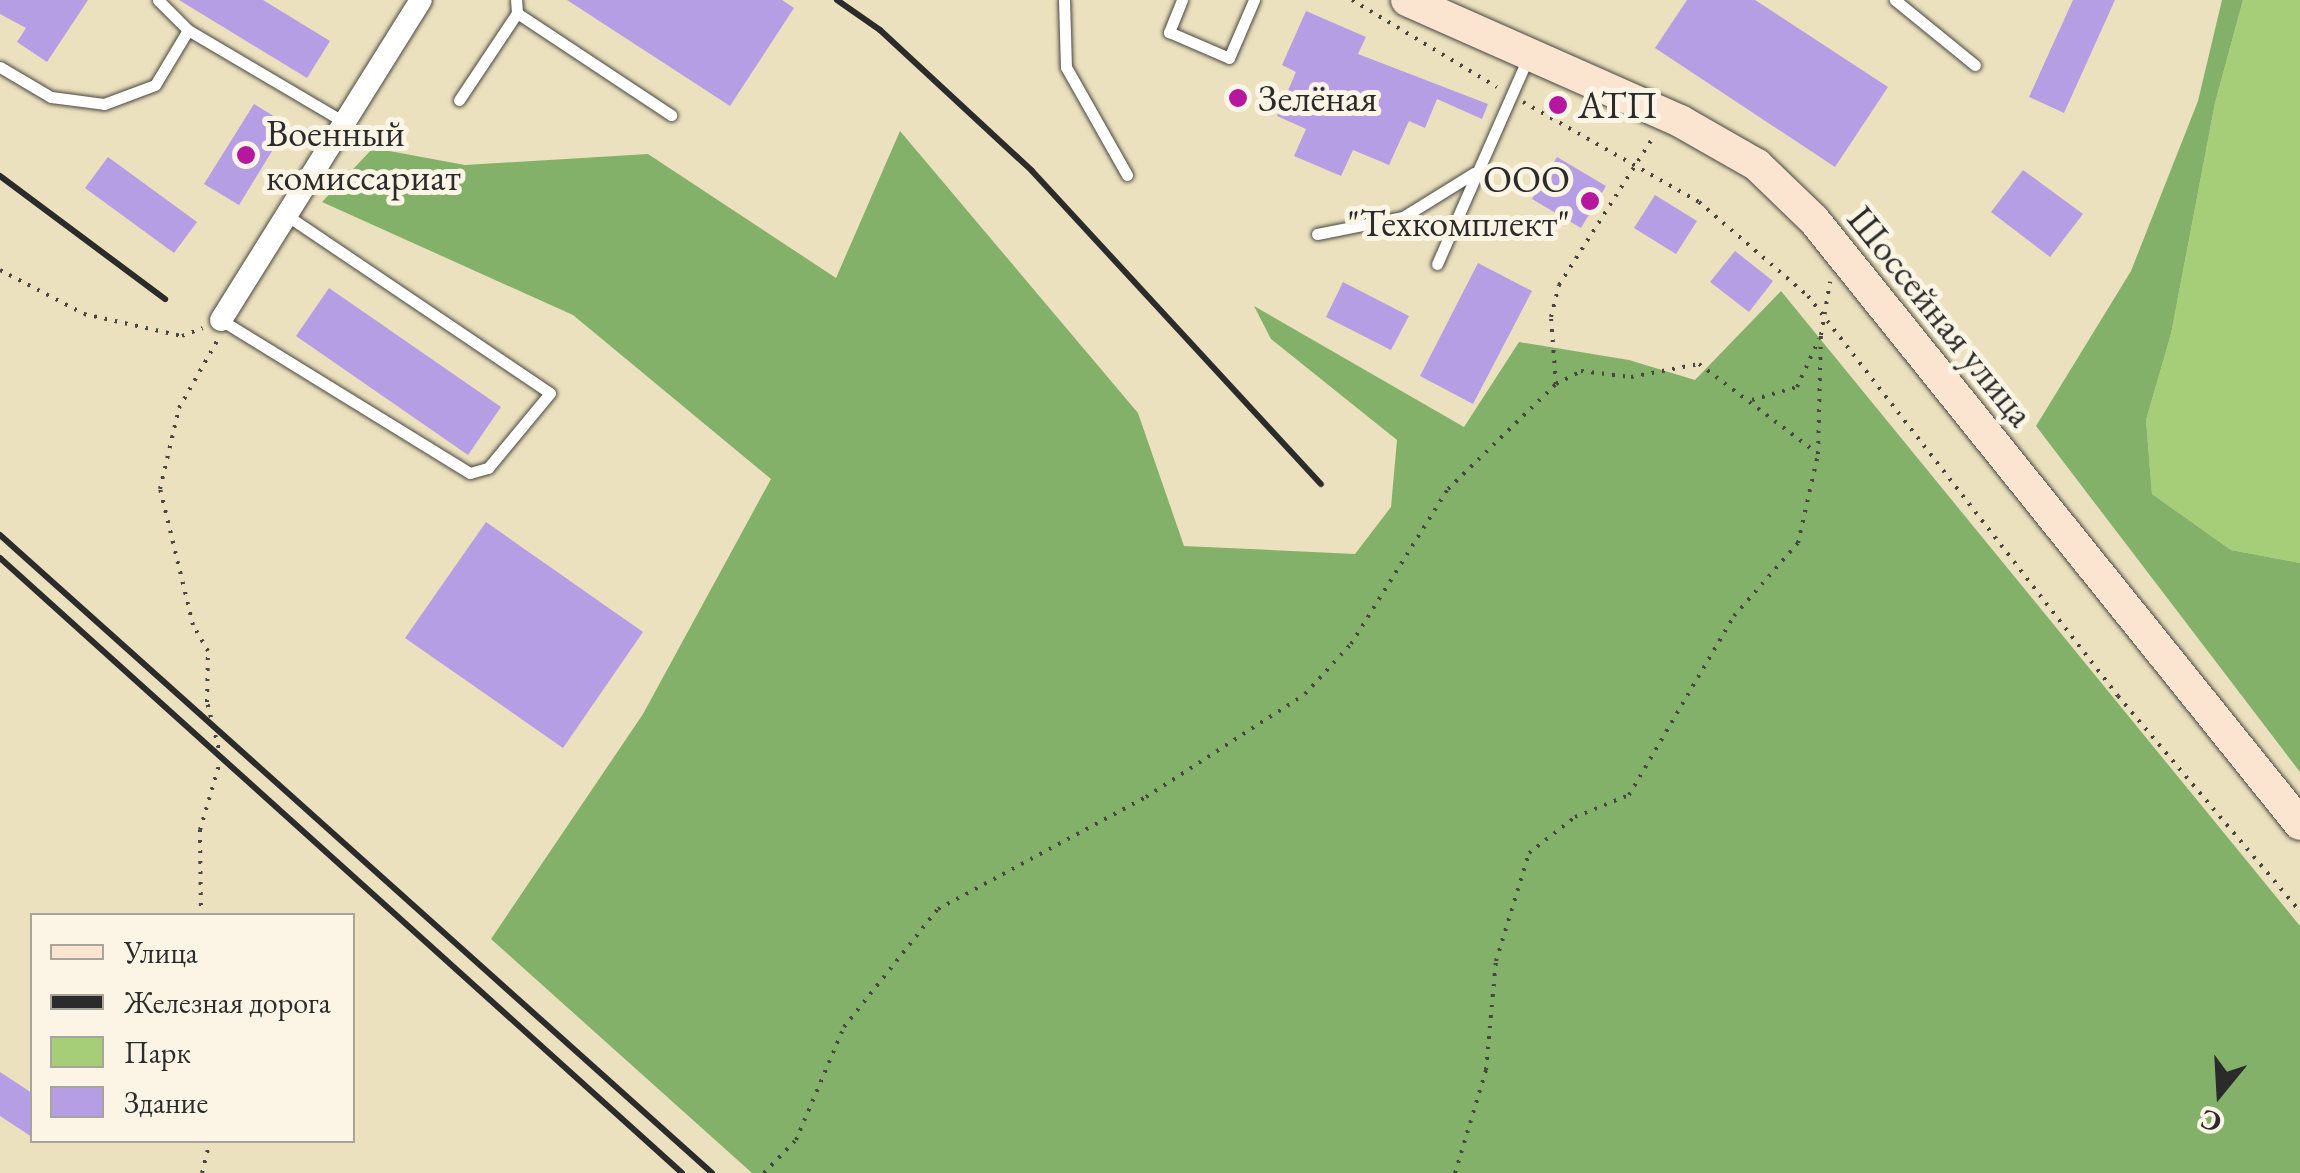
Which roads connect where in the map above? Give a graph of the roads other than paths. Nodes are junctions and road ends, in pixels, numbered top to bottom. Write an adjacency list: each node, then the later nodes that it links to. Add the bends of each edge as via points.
1 (158, 0): 9 (lane)
2 (421, 0): 15 (street)
3 (1064, 0): 17 (lane, via 1066,67)
4 (1182, 0): 5 (lane, via 1169,32 1229,58)
5 (1254, 0)
6 (1407, 0): 10 (main road, Шоссейная улица)
7 (1894, 0): 11 (lane)
8 (517, 6): 13 (lane); 14 (lane)
9 (188, 30): 12 (lane, via 155,86 104,104 51,97); 15 (lane)
10 (1530, 52): 16 (lane); 22 (main road, Шоссейная улица, via 1757,165 1837,250)
11 (1975, 65)
12 (0, 67)
13 (459, 100)
14 (671, 115)
15 (344, 122): 18 (street)
16 (1478, 170): 19 (lane, via 1403,217); 20 (lane)
17 (1126, 175)
18 (286, 215): 21 (street); 21 (lane, via 550,393 488,468 470,473)
19 (1317, 234)
20 (1437, 264)
21 (222, 320)
22 (2300, 824)

